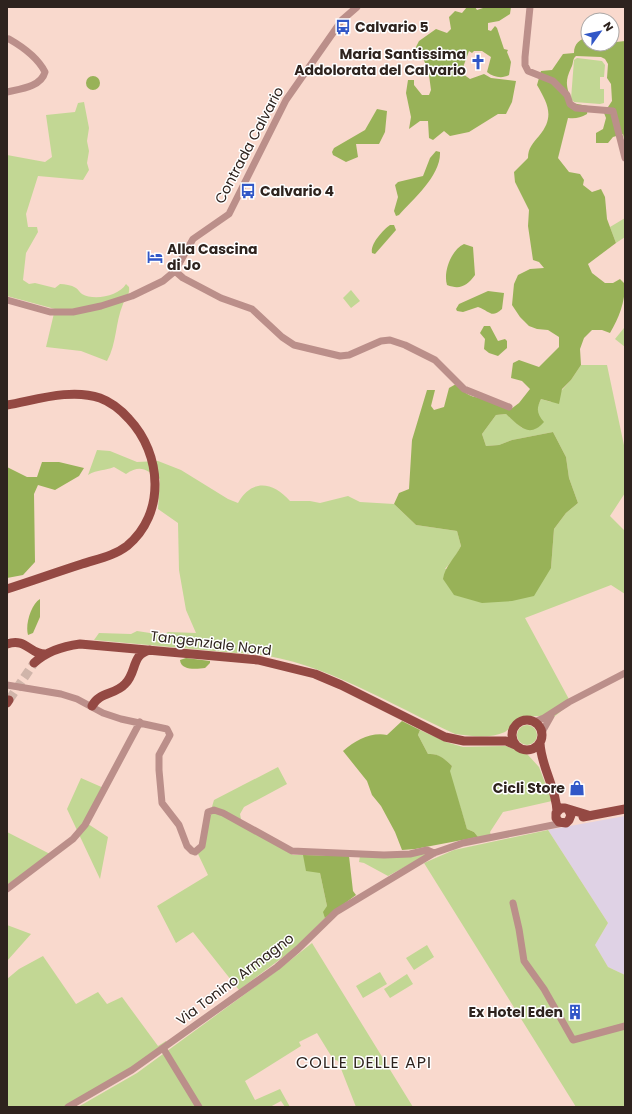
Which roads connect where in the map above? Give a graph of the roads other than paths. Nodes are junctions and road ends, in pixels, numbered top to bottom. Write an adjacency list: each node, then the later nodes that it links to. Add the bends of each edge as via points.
1 (356, 7): 6 (street, Contrada Calvario, via 342,20 286,100 229,214 193,239)
2 (530, 7): 5 (street, via 524,65 528,71 553,81 576,108 613,111)
3 (9, 39): 4 (street, via 20,45 45,72 44,77 36,83)
4 (7, 92)
5 (625, 158)
6 (174, 270): 7 (street, Contrada Calvario, via 163,281 132,296 73,312 50,312); 9 (street, via 183,278 221,298 252,309 282,338 294,345 340,356 390,340 435,360 464,389)
7 (7, 300)
8 (7, 405): 10 (main road, via 58,396 88,395 114,405 132,423 149,448 155,493 148,518 136,538 118,551)
9 (509, 407)
10 (7, 589)
11 (7, 644): 14 (main road, via 23,644)
12 (123, 647): 13 (main road, Tangenziale Nord); 15 (main road, Tangenziale Nord, via 80,644 62,647); 16 (main road, via 130,650)
13 (150, 650): 16 (main road, via 141,654); 25 (main road, Tangenziale Nord, via 258,660 315,674 445,737 464,741)
14 (34, 651): 15 (main road); 15 (main road, Tangenziale Nord, via 34,662)
15 (46, 654)
16 (135, 662): 19 (main road, via 125,685 98,698)
17 (625, 673): 20 (street, via 569,702)
18 (7, 685): 19 (street, via 61,694)
19 (92, 706): 21 (street, via 121,719)
20 (552, 714): 22 (street); 24 (street)
21 (140, 722): 35 (street, via 170,732 160,755 162,803 179,825 192,851 195,852 202,846 208,812 214,810 292,851 384,855 410,854 427,850); 36 (street, via 86,825 73,839)
22 (534, 722): 23 (main road, via 521,721); 24 (main road)
23 (512, 731): 25 (main road, Tangenziale Nord); 27 (main road)
24 (542, 732): 26 (main road)
25 (492, 740): 27 (main road, Tangenziale Nord)
26 (540, 743): 28 (main road); 29 (main road)
27 (515, 745): 28 (main road)
28 (527, 750): 29 (main road)
29 (545, 767): 31 (main road)
30 (625, 809): 32 (main road)
31 (561, 810): 32 (main road); 33 (main road, via 557,820); 33 (main road, via 571,815); 34 (street, via 549,822)
32 (588, 815): 33 (main road)
33 (565, 822): 34 (street)
34 (538, 828): 35 (street, via 463,843)
35 (434, 853): 39 (street, Via Tonino Armagno, via 336,912 277,967)
36 (7, 889)
37 (513, 903): 38 (street, via 524,961 544,989 573,1040)
38 (625, 1026)
39 (163, 1048): 40 (street, Via Tonino Armagno, via 132,1070); 41 (street)
40 (68, 1107)
41 (199, 1107)

